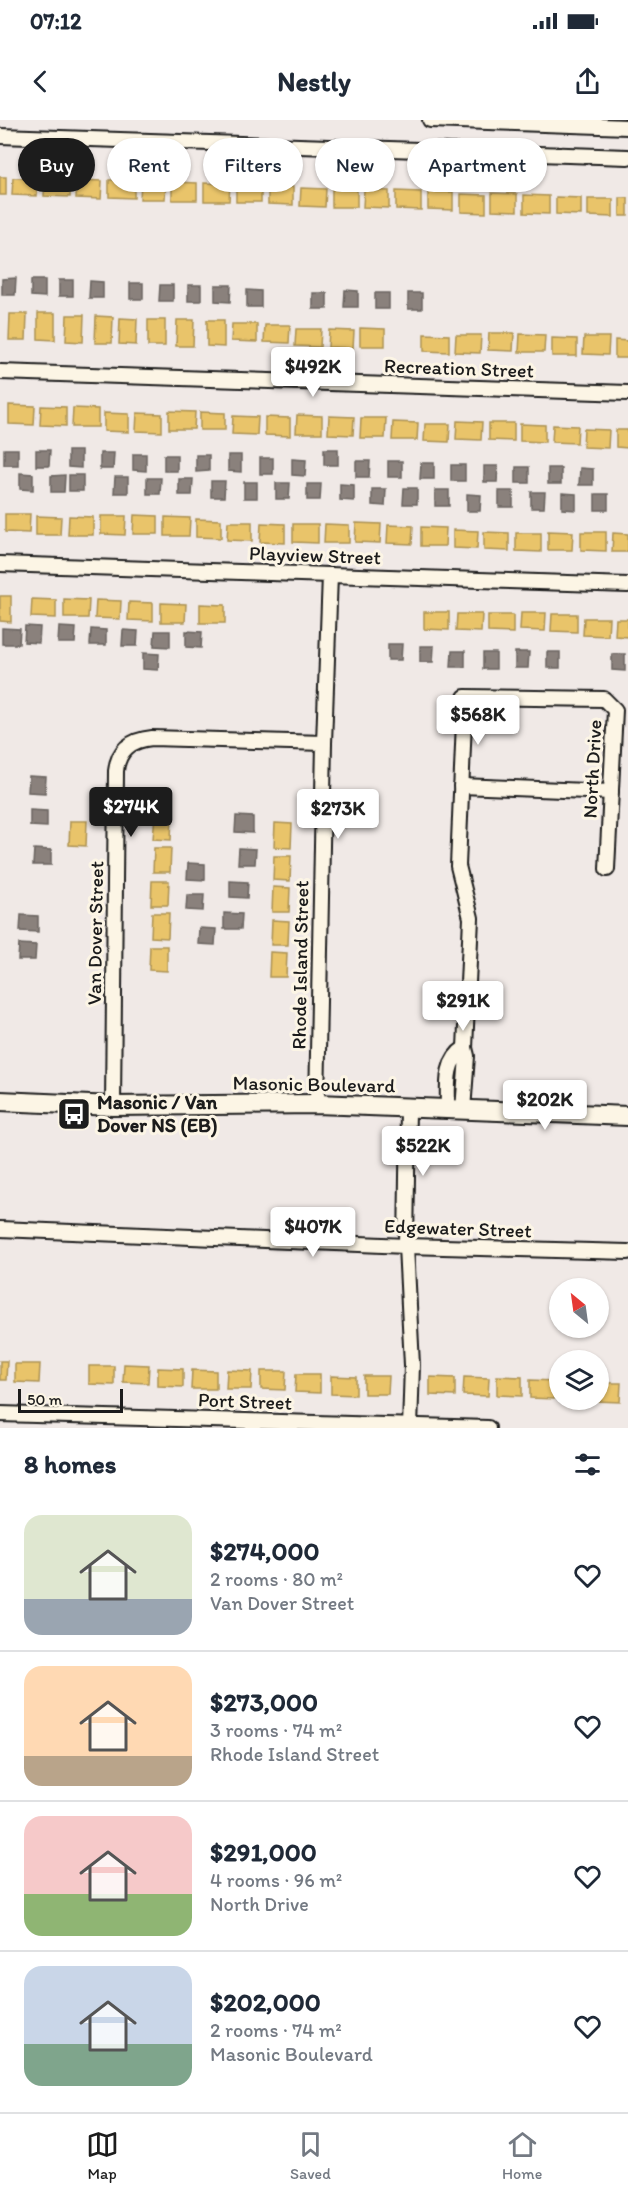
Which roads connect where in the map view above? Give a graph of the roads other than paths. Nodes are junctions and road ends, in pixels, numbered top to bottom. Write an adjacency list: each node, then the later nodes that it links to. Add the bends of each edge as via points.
1 (430, 120): 2 (street)
2 (628, 127)
3 (0, 136): 4 (street)
4 (628, 157)
5 (0, 372): 6 (street, Recreation Street)
6 (628, 393)
7 (0, 564): 8 (street, Playview Street)
8 (330, 575): 9 (street, Playview Street); 10 (street, Rhode Island Street)
9 (628, 585)
10 (324, 744): 15 (street, Rhode Island Street); 16 (street, Van Dover Street, via 143,738 120,754 116,771)
11 (461, 786): 12 (street); 12 (street, North Drive, via 465,697 604,699 615,710); 18 (street, North Drive, via 458,866 471,918 467,1056)
12 (611, 792): 13 (street, North Drive)
13 (607, 869)
14 (0, 1101): 16 (street, Masonic Boulevard)
15 (317, 1104): 16 (street, Masonic Boulevard); 17 (street, Masonic Boulevard)
16 (112, 1106)
17 (408, 1108): 18 (street, Masonic Boulevard); 21 (street)
18 (455, 1109): 19 (street, Masonic Boulevard)
19 (628, 1116)
20 (0, 1229): 21 (street, Edgewater Street)
21 (406, 1246): 22 (street, Edgewater Street); 24 (street, via 412,1365)
22 (628, 1252)
23 (0, 1414): 24 (street, Port Street)
24 (410, 1427): 25 (street, Port Street)
25 (488, 1428)

